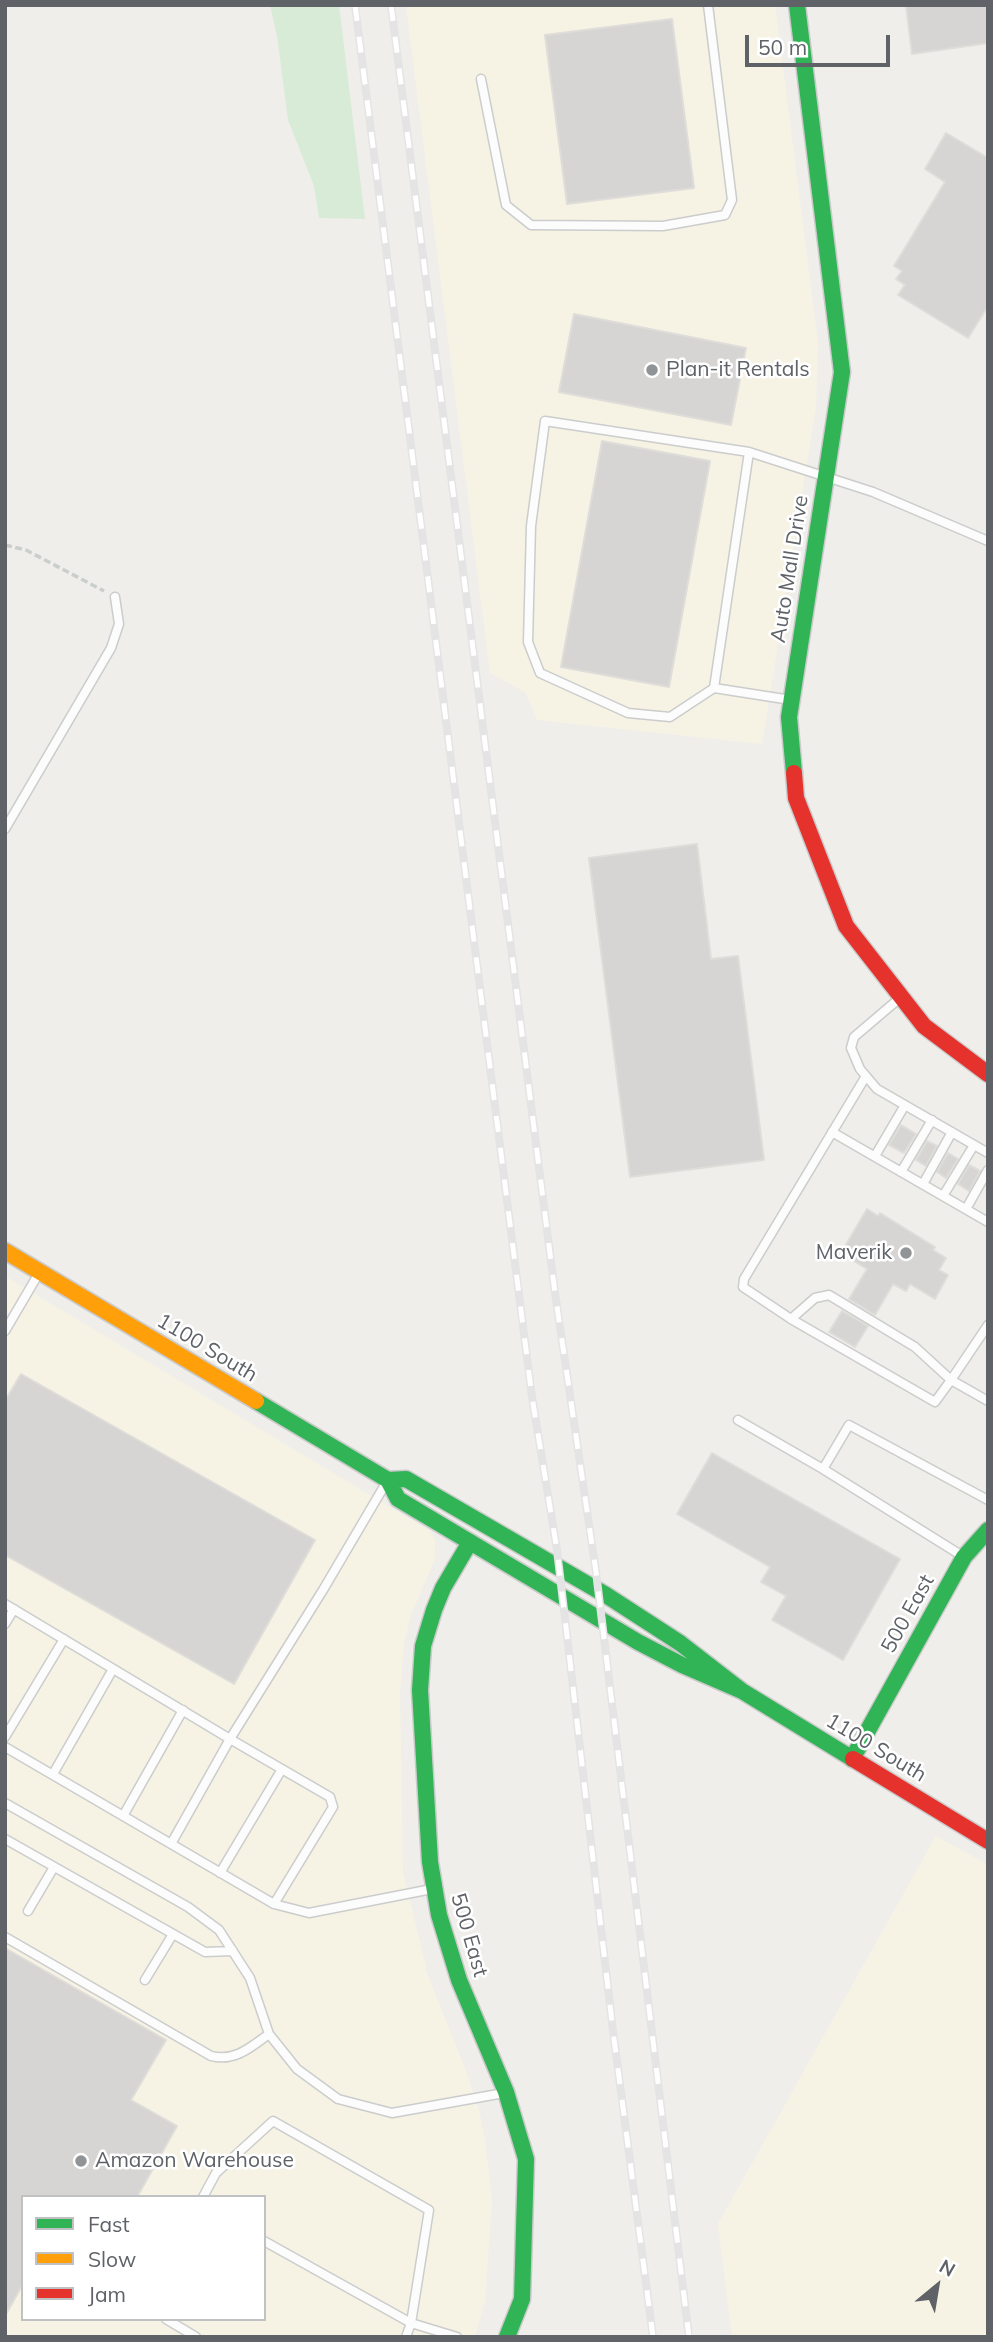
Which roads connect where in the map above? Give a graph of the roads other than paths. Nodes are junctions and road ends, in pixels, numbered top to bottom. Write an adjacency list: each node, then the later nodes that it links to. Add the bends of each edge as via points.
1 (708, 5): 3 (lane, via 732,200 725,215 663,226 531,225 506,205)
2 (796, 5): 5 (street, Auto Mall Drive, via 842,372)
3 (481, 79)
4 (749, 453): 5 (lane); 8 (lane); 8 (lane, via 545,421 531,526 528,642 540,673 628,713 670,717)
5 (826, 478): 6 (lane, via 873,492); 9 (street, Auto Mall Drive)
6 (988, 541)
7 (115, 597): 10 (lane, via 119,624 111,648)
8 (714, 688): 9 (lane)
9 (791, 700): 11 (street, Auto Mall Drive, via 796,798 846,926)
10 (5, 830)
11 (901, 998): 12 (street, Auto Mall Drive, via 924,1026); 13 (lane, via 854,1037 851,1048)
12 (988, 1074)
13 (866, 1076): 14 (lane); 16 (lane)
14 (905, 1105): 15 (lane); 20 (lane)
15 (932, 1120): 17 (lane); 22 (lane)
16 (832, 1132): 20 (lane); 29 (lane, via 744,1279 743,1287)
17 (952, 1132): 18 (lane); 23 (lane)
18 (974, 1144): 19 (lane); 24 (lane)
19 (988, 1153)
20 (875, 1156): 22 (lane)
21 (988, 1170): 25 (lane)
22 (901, 1172): 23 (lane)
23 (923, 1184): 24 (lane)
24 (943, 1196): 25 (lane)
25 (966, 1209): 26 (lane)
26 (988, 1221)
27 (5, 1251): 28 (street, 1100 South)
28 (40, 1272): 31 (lane); 36 (street, 1100 South)
29 (791, 1319): 32 (lane, via 935,1402); 32 (lane, via 815,1298 829,1295 915,1347)
30 (988, 1325): 32 (lane)
31 (5, 1331)
32 (951, 1380): 33 (lane)
33 (988, 1401)
34 (738, 1420): 35 (lane)
35 (823, 1469): 37 (lane, via 849,1425); 40 (lane)
36 (387, 1480): 39 (street, 1100 South, via 398,1499); 46 (street, 1100 South, via 406,1479 548,1560 658,1628); 49 (lane)
37 (988, 1500)
38 (988, 1530): 40 (street, 500 East)
39 (470, 1542): 46 (street, 1100 South, via 638,1642); 61 (street, 500 East, via 434,1610 420,1668)
40 (964, 1557): 51 (street, 500 East)
41 (5, 1605): 42 (lane)
42 (14, 1609): 43 (lane); 44 (lane)
43 (5, 1624)
44 (64, 1639): 45 (lane); 48 (lane)
45 (113, 1669): 47 (lane); 53 (lane)
46 (742, 1691): 51 (street, 1100 South)
47 (183, 1710): 49 (lane); 55 (lane)
48 (5, 1737)
49 (230, 1739): 52 (lane); 58 (lane)
50 (5, 1747): 53 (lane)
51 (852, 1759): 57 (street, 1100 South)
52 (282, 1769): 60 (lane); 62 (lane, via 330,1797 333,1807)
53 (52, 1774): 55 (lane)
54 (5, 1803): 66 (lane, via 188,1908 219,1930)
55 (123, 1816): 58 (lane)
56 (5, 1839): 59 (lane)
57 (988, 1841)
58 (171, 1844): 60 (lane)
59 (54, 1867): 63 (lane); 64 (lane)
60 (220, 1873): 62 (lane)
61 (433, 1889): 62 (lane, via 309,1913); 69 (street, 500 East, via 451,1960)
62 (274, 1905)
63 (29, 1911)
64 (173, 1934): 66 (lane, via 205,1952); 67 (lane)
65 (5, 1937): 68 (lane, via 211,2056 231,2058)
66 (233, 1951): 68 (lane, via 250,1978)
67 (145, 1980)
68 (269, 2034): 69 (lane, via 297,2069 338,2099 392,2113)
69 (506, 2092): 77 (street, 500 East, via 526,2159 522,2299)
70 (204, 2195): 73 (lane, via 216,2173 273,2121 429,2210)
71 (266, 2242): 73 (lane)
72 (169, 2321): 74 (lane)
73 (411, 2323): 75 (lane); 76 (lane)
74 (196, 2337)
75 (406, 2337)
76 (457, 2337)
77 (507, 2337)

